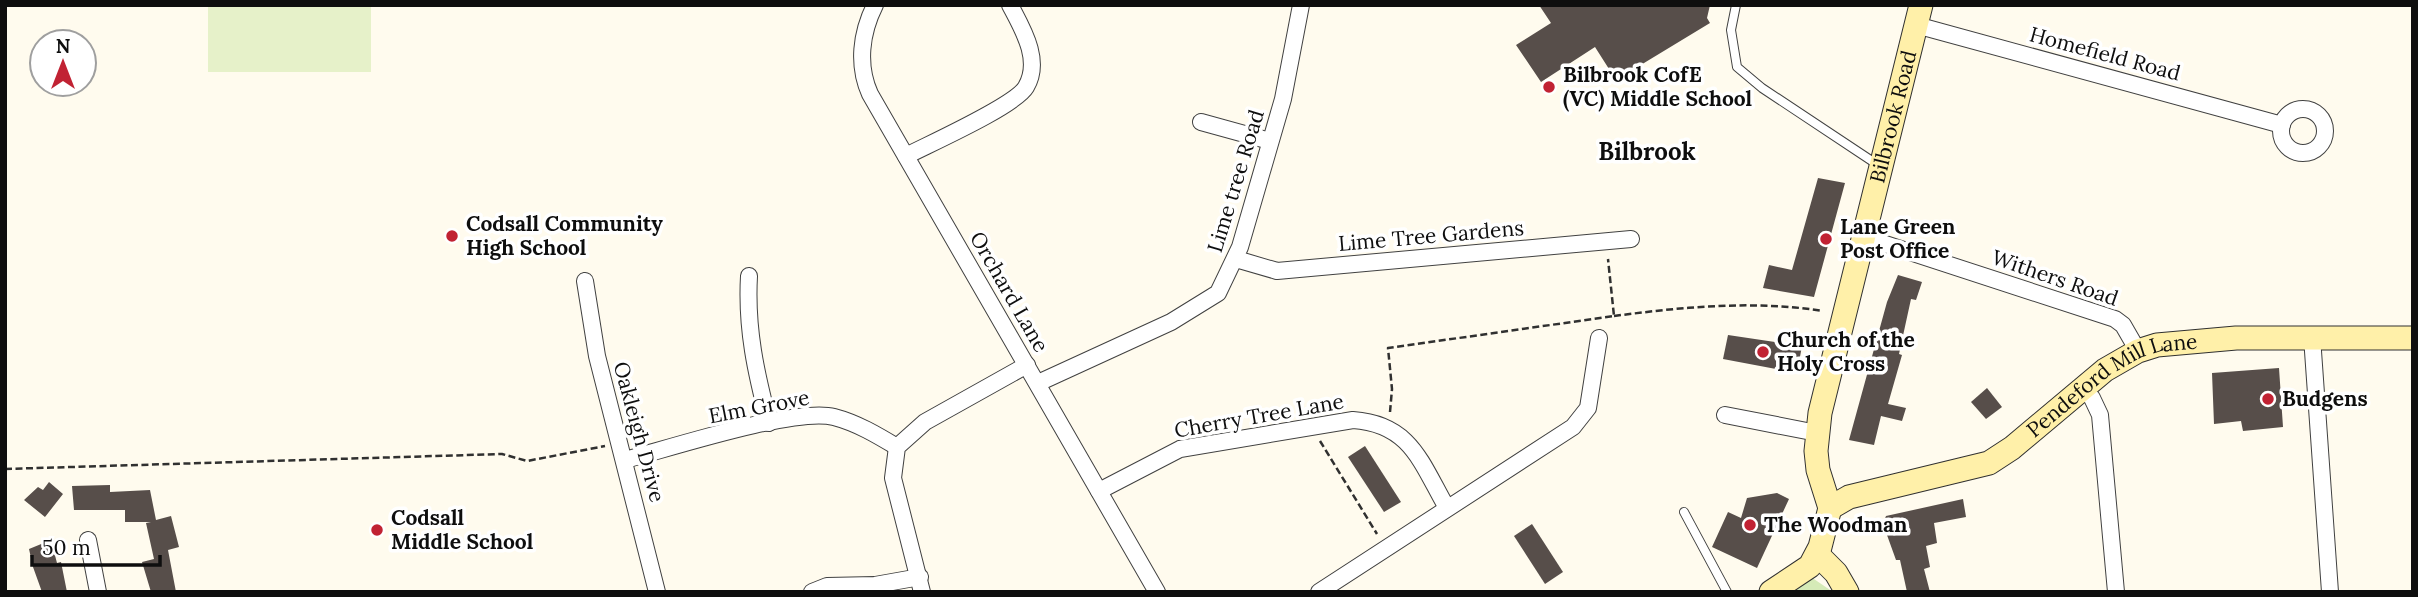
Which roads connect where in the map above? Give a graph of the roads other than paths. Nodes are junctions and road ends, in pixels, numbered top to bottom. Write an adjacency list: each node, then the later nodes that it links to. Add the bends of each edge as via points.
1 (875, 5): 9 (street, Orchard Lane, via 863,39 863,72 870,94)
2 (1010, 5): 9 (street, via 1028,39 1031,70 1026,86 1006,104)
3 (1301, 5): 8 (street, Lime tree Road, via 1286,88)
4 (1736, 5): 10 (lane, via 1731,30 1737,67)
5 (1918, 15): 7 (street, Homefield Road); 10 (street, Bilbrook Road)
6 (1201, 121): 8 (street)
7 (2282, 125)
8 (1270, 141): 13 (street, Lime tree Road)
9 (906, 156): 20 (street, Orchard Lane)
10 (1882, 168): 11 (street, Bilbrook Road)
11 (1864, 237): 19 (street, Withers Road, via 2115,319); 25 (street, Bilbrook Road)
12 (1631, 239): 13 (street, Lime Tree Gardens, via 1277,271)
13 (1236, 259): 21 (street, Lime tree Road, via 1218,293 1207,300 1171,322)
14 (749, 276): 24 (street, via 751,354)
15 (585, 281): 27 (street, Oakleigh Drive, via 597,356)
16 (2312, 337): 18 (street, Pendeford Mill Lane); 19 (street, Pendeford Mill Lane, via 2186,341); 44 (street)
17 (1599, 338): 29 (street, via 1588,408 1582,418)
18 (2413, 338)
19 (2137, 351): 22 (street, Pendeford Mill Lane)
20 (1027, 365): 21 (street, Orchard Lane); 26 (street, via 925,422)
21 (1038, 383): 28 (street, Orchard Lane)
22 (2082, 387): 30 (street, Pendeford Mill Lane, via 1989,463 1849,497); 43 (street, via 2100,415)
23 (1725, 415): 25 (street)
24 (769, 423): 26 (street, Elm Grove, via 801,416 834,417); 27 (street, Elm Grove)
25 (1817, 433): 30 (street, Bilbrook Road, via 1818,470)
26 (897, 447): 34 (street, via 893,478)
27 (625, 460): 36 (street, Oakleigh Drive)
28 (1099, 491): 29 (street, Cherry Tree Lane, via 1167,454 1195,445 1353,420 1389,427 1411,445); 38 (street, Orchard Lane)
29 (1447, 508): 39 (street)
30 (1830, 508): 33 (street)
31 (1684, 512): 40 (lane)
32 (88, 540): 35 (street)
33 (1816, 554): 41 (street, via 1800,575); 42 (street)
34 (921, 584): 37 (street, via 827,586)
35 (98, 592)
36 (657, 592)
37 (812, 592)
38 (1157, 592)
39 (1319, 592)
40 (1727, 592)
41 (1771, 592)
42 (1847, 592)
43 (2116, 592)
44 (2330, 592)

